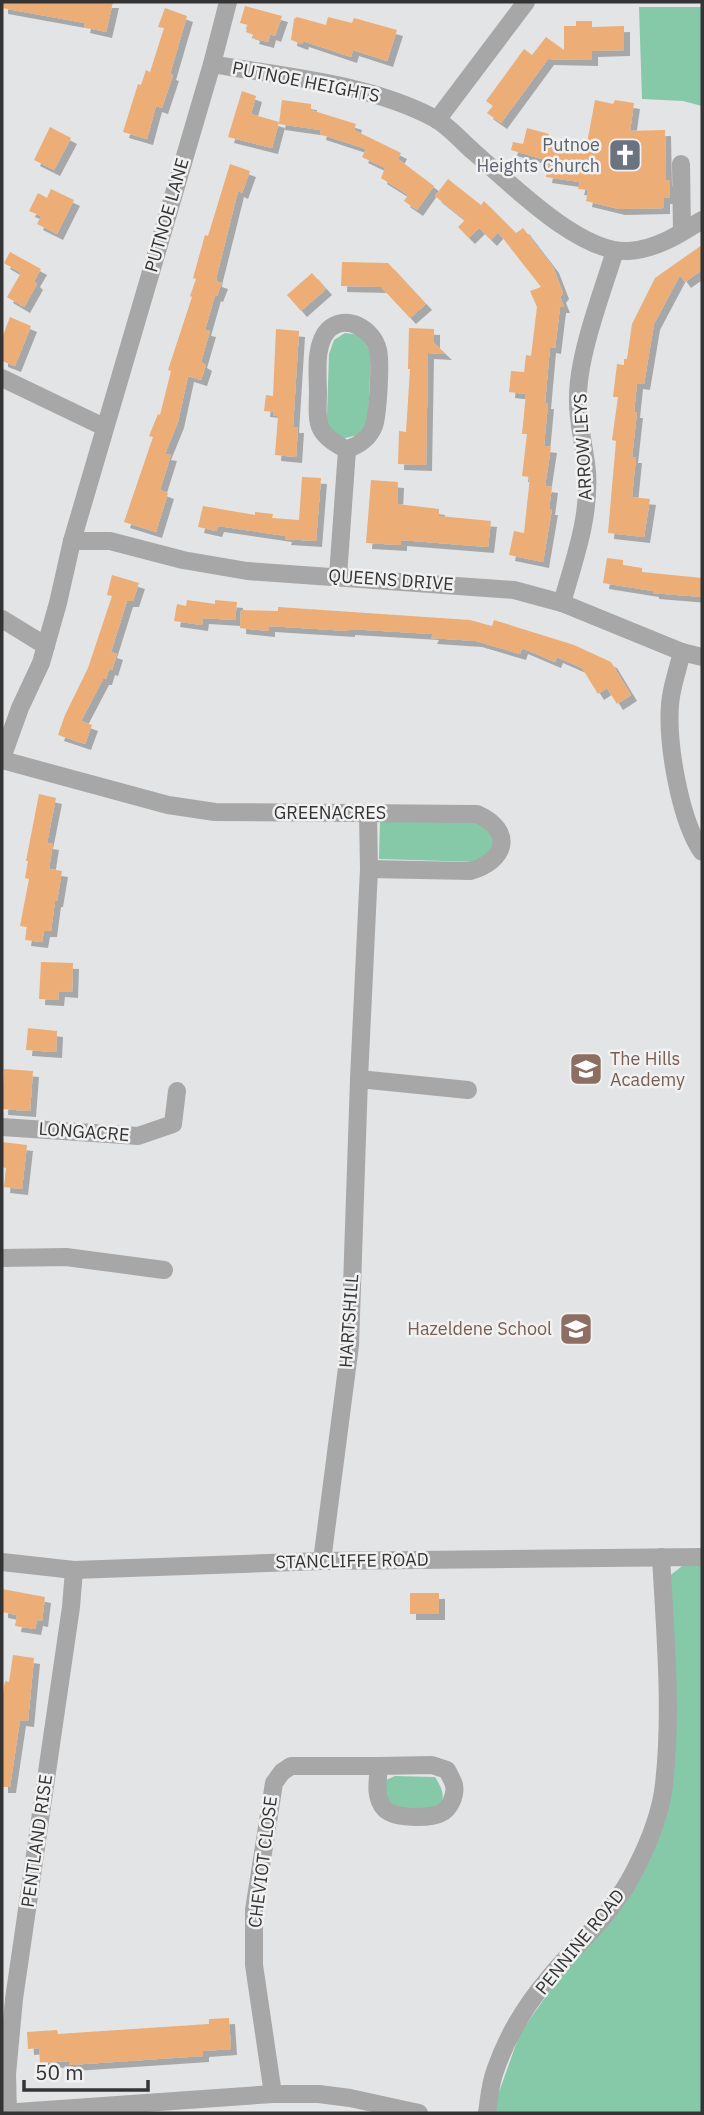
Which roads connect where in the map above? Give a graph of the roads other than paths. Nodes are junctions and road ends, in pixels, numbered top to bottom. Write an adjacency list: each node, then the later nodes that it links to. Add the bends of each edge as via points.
1 (228, 2): 3 (street, PUTNOE LANE)
2 (526, 2): 4 (street)
3 (212, 64): 4 (street, PUTNOE HEIGHTS, via 391,99); 10 (street, PUTNOE LANE)
4 (437, 120): 8 (street, PUTNOE HEIGHTS, via 537,207 590,243)
5 (681, 164): 7 (street)
6 (702, 220): 7 (street, PUTNOE HEIGHTS)
7 (682, 232): 8 (street, PUTNOE HEIGHTS, via 661,244)
8 (615, 251): 14 (street, ARROW LEYS, via 583,360 578,396 587,471 586,508)
9 (2, 378): 10 (street)
10 (104, 427): 12 (street, PUTNOE LANE)
11 (346, 450): 11 (street, via 321,432 318,416 319,353 328,331 342,322 369,333 378,349 374,426 366,439); 13 (street)
12 (72, 541): 13 (street, QUEENS DRIVE, via 110,541 247,571); 16 (street, PUTNOE LANE)
13 (338, 576): 14 (street, QUEENS DRIVE, via 514,590)
14 (562, 603): 17 (street, QUEENS DRIVE)
15 (2, 619): 16 (street)
16 (46, 646): 19 (street, PUTNOE LANE)
17 (682, 652): 18 (street, QUEENS DRIVE); 21 (street, via 670,703 670,730 684,814)
18 (702, 657)
19 (2, 759): 20 (street, GREENACRES, via 168,805 215,812)
20 (368, 813): 22 (street, HARTSHILL); 22 (street, GREENACRES, via 477,814 497,827 502,844 496,858 470,871)
21 (702, 852)
22 (369, 869): 23 (street, HARTSHILL)
23 (359, 1079): 24 (street); 31 (street, HARTSHILL, via 350,1345)
24 (468, 1090)
25 (177, 1091): 26 (street, LONGACRE, via 173,1124 138,1136)
26 (2, 1127)
27 (2, 1258): 28 (street, via 66,1257)
28 (164, 1270)
29 (661, 1557): 30 (street, STANCLIFFE ROAD); 31 (street, STANCLIFFE ROAD); 39 (street, PENNINE ROAD, via 666,1752 663,1794 648,1843 628,1882 546,1981 514,2028 494,2073)
30 (702, 1557)
31 (322, 1561): 33 (street, STANCLIFFE ROAD)
32 (2, 1562): 33 (street, STANCLIFFE ROAD)
33 (74, 1570): 37 (street, PENTLAND RISE, via 14,1999)
34 (379, 1766): 34 (street, CHEVIOT CLOSE, via 432,1765 447,1770 454,1786 451,1804 441,1814 427,1816 398,1816 384,1810 378,1796); 35 (street, CHEVIOT CLOSE, via 292,1766 274,1783 254,1910 254,1965)
35 (273, 2094): 36 (street); 38 (street, via 339,2096)
36 (195, 2107): 37 (street)
37 (5, 2113)
38 (419, 2113)
39 (486, 2113)

